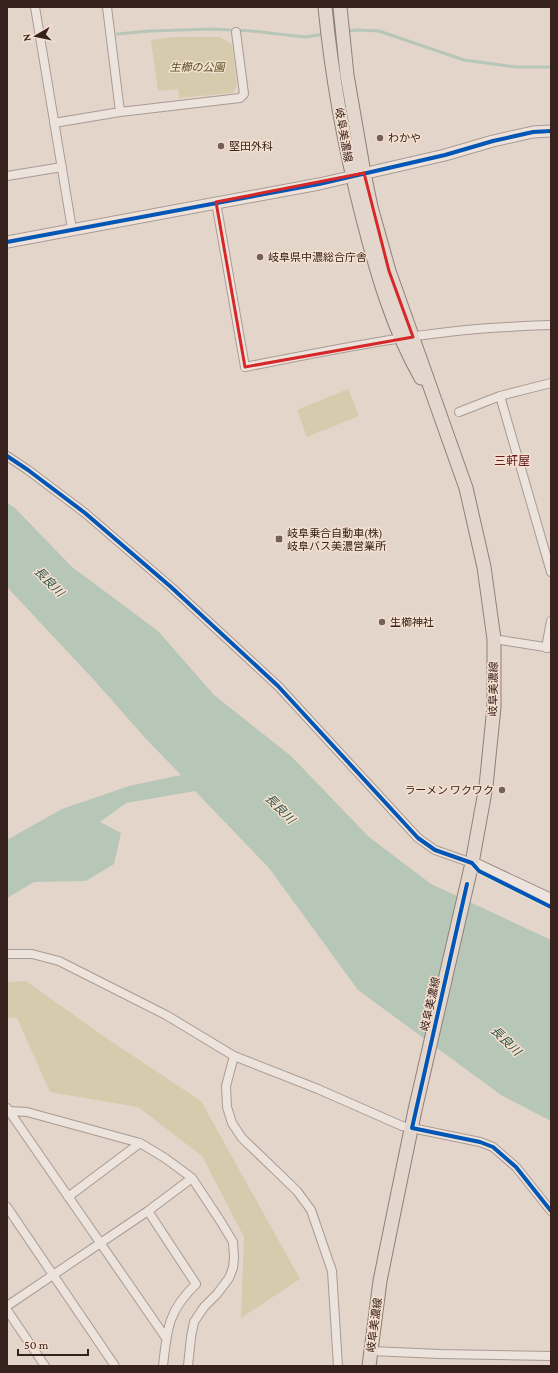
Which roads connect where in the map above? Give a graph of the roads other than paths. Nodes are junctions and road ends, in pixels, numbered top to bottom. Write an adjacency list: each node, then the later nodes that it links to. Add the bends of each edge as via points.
1 (35, 7): 7 (street)
2 (107, 7): 6 (street)
3 (325, 7): 10 (main road, 岐阜美濃線, via 334,78)
4 (340, 7): 10 (main road, 岐阜美濃線)
5 (236, 32): 6 (street, via 244,94 240,98)
6 (120, 112): 7 (street)
7 (54, 123): 9 (street)
8 (551, 131): 10 (street, via 533,132 493,141)
9 (62, 167): 11 (street); 13 (street)
10 (358, 175): 12 (street); 16 (main road, 岐阜美濃線, via 369,242 383,291)
11 (7, 176)
12 (216, 202): 13 (street); 16 (street, via 245,367)
13 (72, 229): 14 (street)
14 (7, 242)
15 (551, 325): 16 (street, via 448,331)
16 (407, 338): 24 (main road, 岐阜美濃線, via 412,363 441,415 468,495 484,567)
17 (551, 383): 18 (street)
18 (500, 396): 19 (street); 21 (street)
19 (459, 412)
20 (7, 456): 26 (street, via 85,512 171,587 266,676 418,838 435,850)
21 (550, 562): 22 (street)
22 (551, 572)
23 (551, 621): 25 (street)
24 (494, 639): 25 (street); 26 (main road, 岐阜美濃線, via 494,707 486,786)
25 (549, 648)
26 (472, 863): 27 (main road); 31 (main road, 岐阜美濃線)
27 (551, 900)
28 (7, 954): 29 (street, via 32,954 59,961 166,1015)
29 (234, 1056): 31 (street); 49 (street, via 226,1086 232,1123 242,1138 297,1191 311,1210 332,1271)
30 (8, 1109): 32 (street); 34 (street)
31 (412, 1128): 37 (street, via 493,1147 516,1167); 43 (main road, 岐阜美濃線, via 380,1281)
32 (140, 1143): 33 (street); 34 (street)
33 (192, 1178): 36 (street); 48 (street, via 233,1242 234,1257 229,1278 194,1322)
34 (68, 1197): 38 (street)
35 (7, 1207): 39 (street)
36 (148, 1211): 38 (street); 42 (street, via 196,1284 176,1306)
37 (551, 1211)
38 (100, 1243): 39 (street); 42 (street)
39 (53, 1274): 40 (street); 46 (street)
40 (7, 1306)
41 (7, 1310): 45 (street)
42 (166, 1338): 47 (street)
43 (370, 1351): 44 (street); 50 (main road, 岐阜美濃線)
44 (551, 1356)
45 (45, 1366)
46 (115, 1366)
47 (162, 1366)
48 (188, 1366)
49 (338, 1366)
50 (369, 1366)

